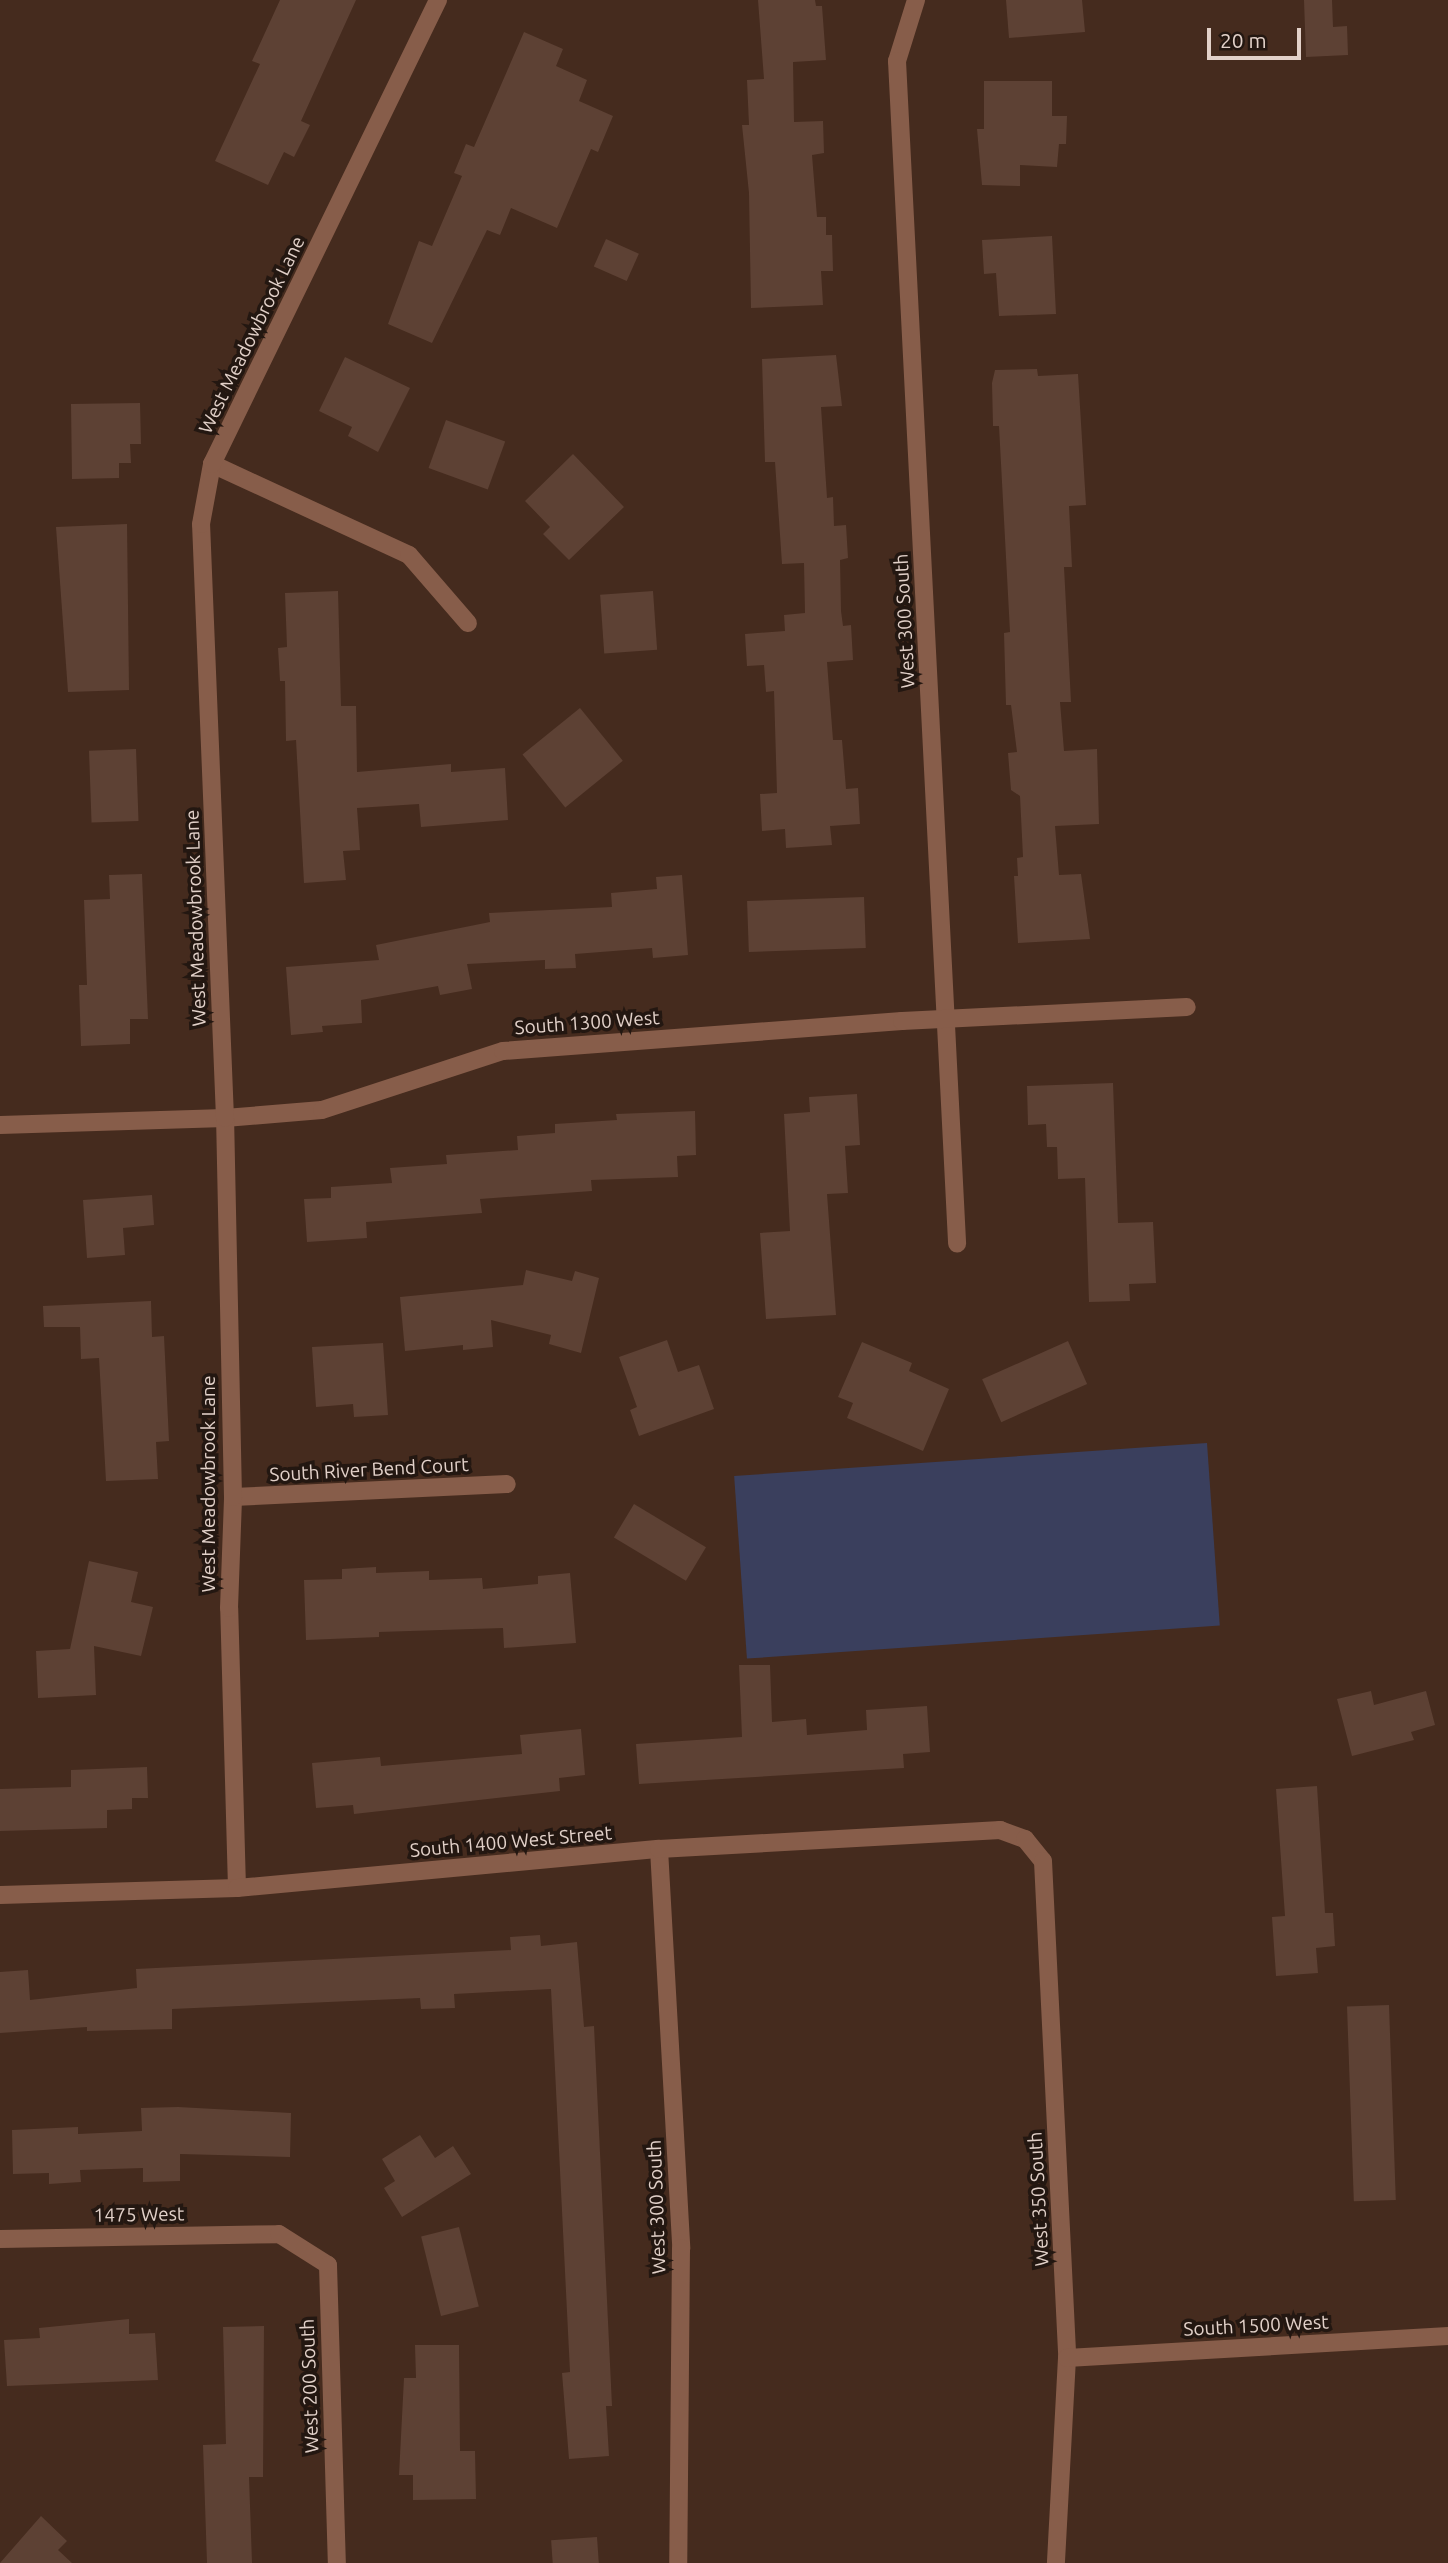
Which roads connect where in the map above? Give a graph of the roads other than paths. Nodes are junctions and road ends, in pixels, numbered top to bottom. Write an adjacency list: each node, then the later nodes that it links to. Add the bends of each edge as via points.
1 (438, 0): 3 (street, West Meadowbrook Lane)
2 (916, 0): 6 (street, West 300 South, via 897,61)
3 (212, 464): 4 (street, via 409,555); 7 (street, West Meadowbrook Lane, via 201,524)
4 (468, 623)
5 (1187, 1007): 6 (street, South 1300 West)
6 (946, 1018): 7 (street, South 1300 West, via 503,1051 322,1110); 9 (street, West 300 South)
7 (225, 1118): 8 (street, South 1300 West); 11 (street, West Meadowbrook Lane)
8 (0, 1125)
9 (957, 1243)
10 (507, 1484): 11 (street, South River Bend Court)
11 (233, 1497): 14 (street, West Meadowbrook Lane, via 229,1608)
12 (1024, 1839): 13 (street, South 1400 West Street, via 1000,1830); 19 (street, West 350 South, via 1043,1861)
13 (659, 1849): 14 (street, South 1400 West Street); 21 (street, West 300 South, via 681,2248)
14 (237, 1888): 15 (street, South 1400 West Street)
15 (0, 1895)
16 (279, 2234): 17 (street, 1475 West); 20 (street, West 200 South, via 328,2265)
17 (0, 2239)
18 (1448, 2336): 19 (street, South 1500 West)
19 (1067, 2358): 22 (street, West 350 South)
20 (337, 2563)
21 (678, 2563)
22 (1056, 2563)

